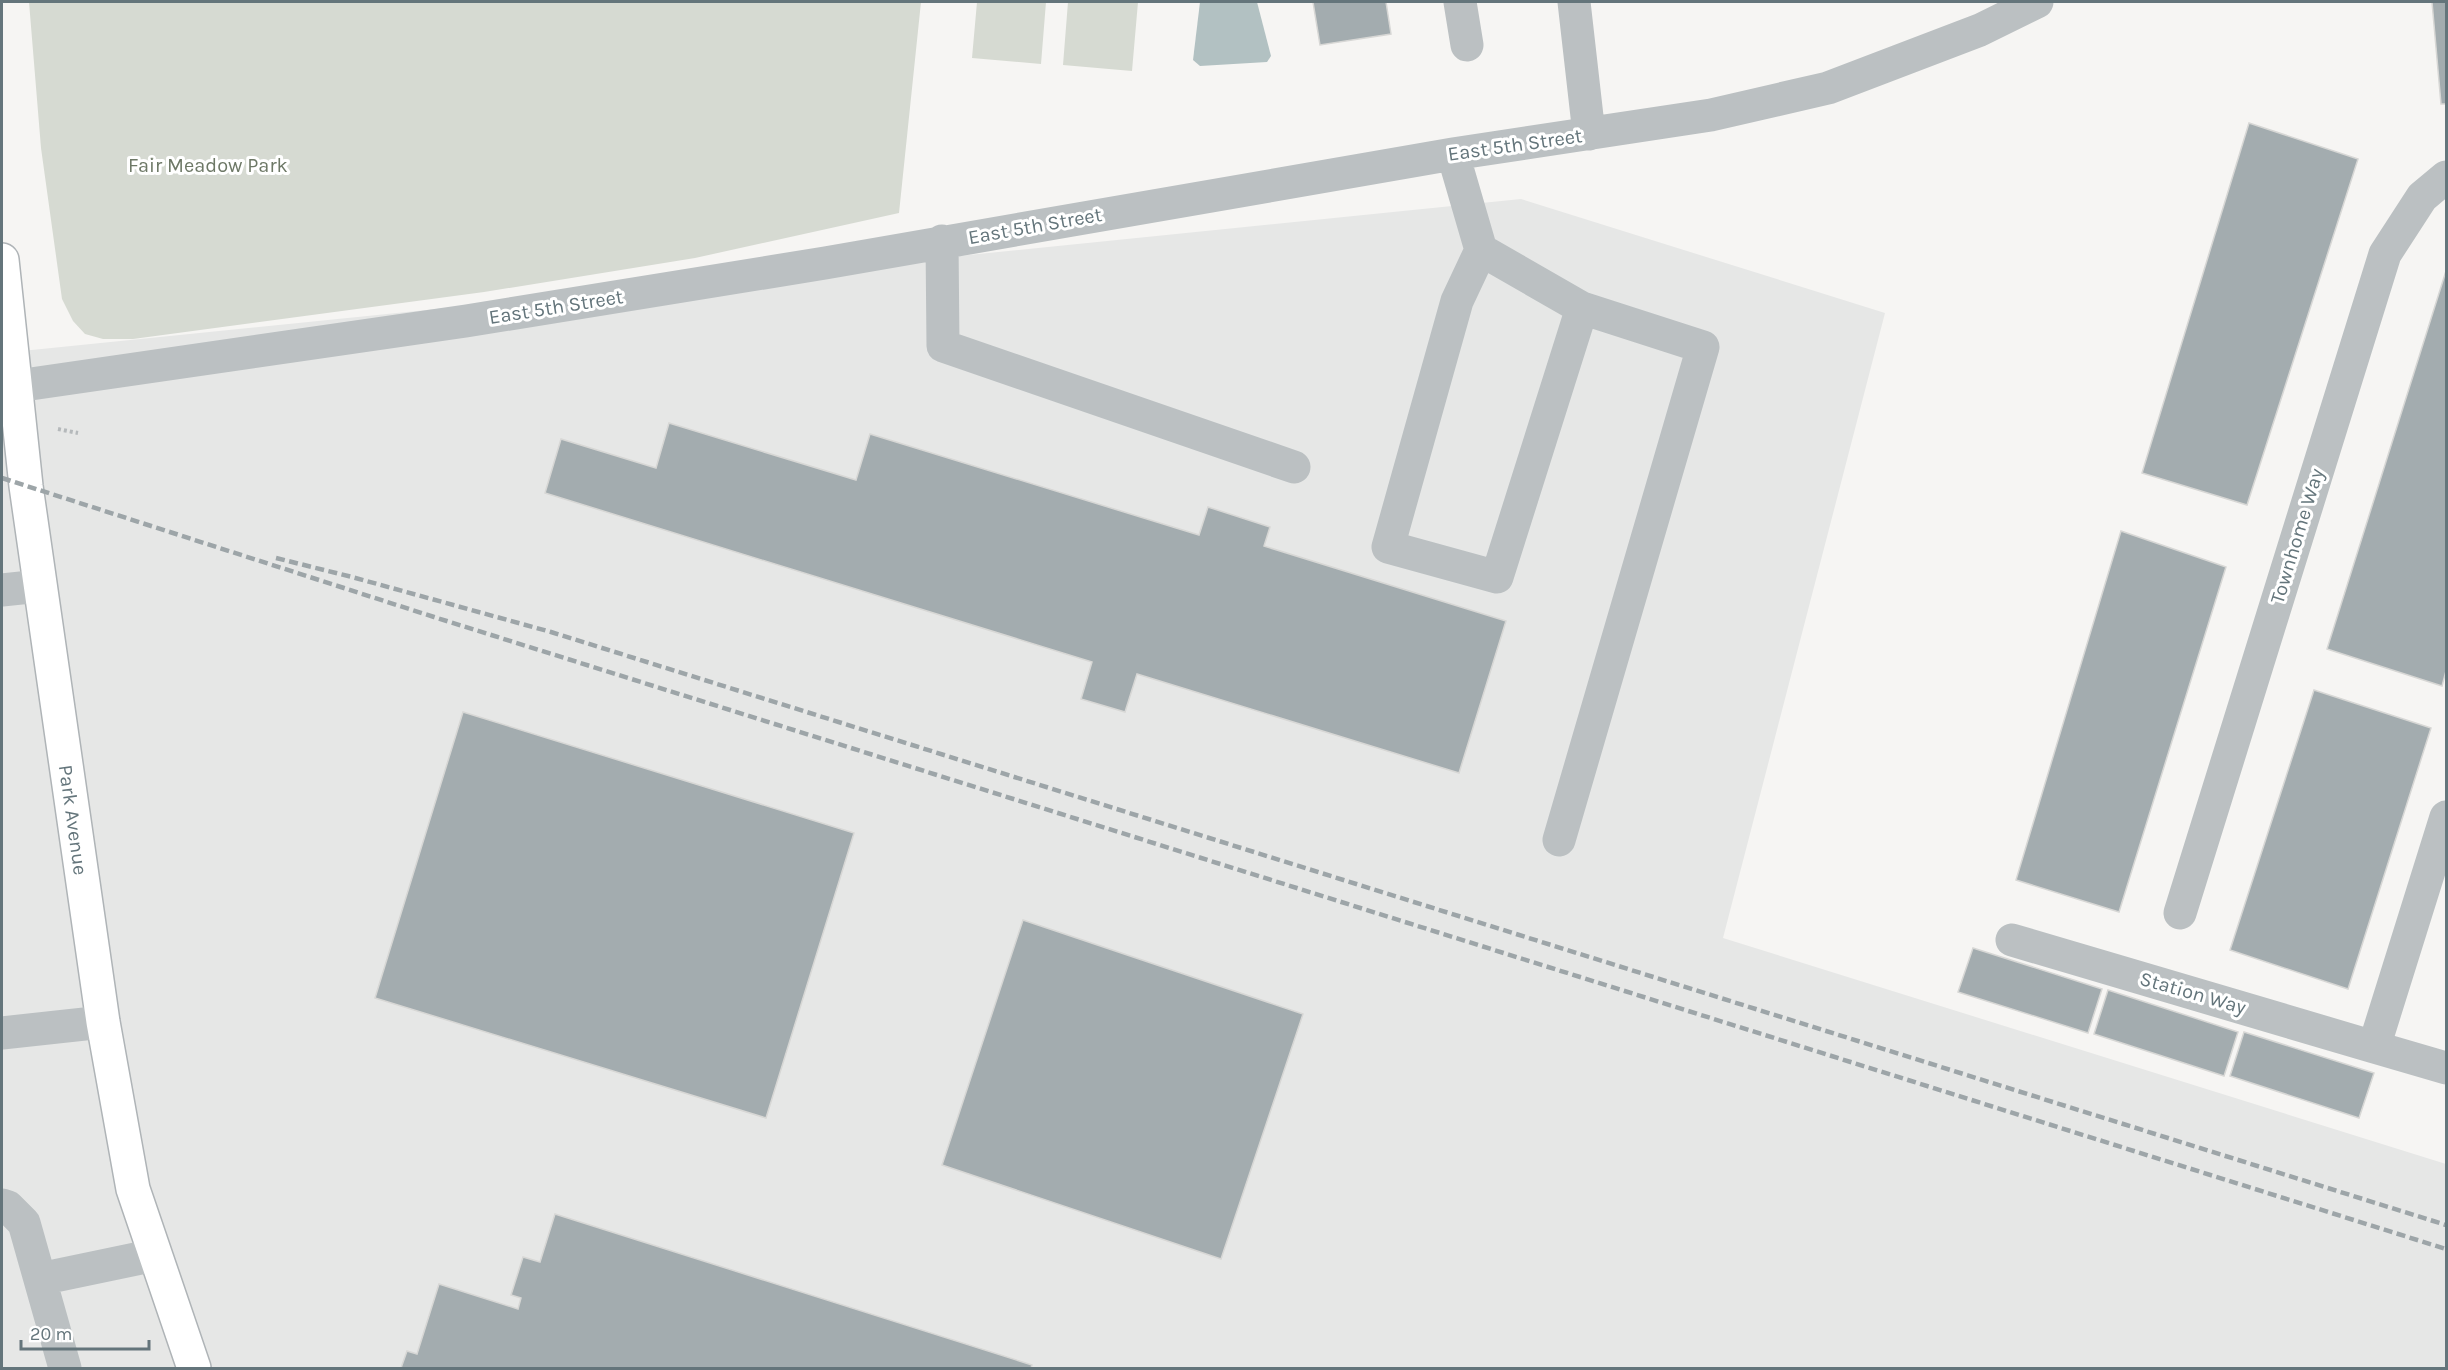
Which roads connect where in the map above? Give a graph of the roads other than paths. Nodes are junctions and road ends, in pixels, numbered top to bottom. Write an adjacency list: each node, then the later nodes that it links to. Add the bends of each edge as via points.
1 (1460, 2): 4 (street)
2 (1574, 2): 5 (street)
3 (2037, 2): 5 (street, East 5th Street, via 1980,30 1828,88 1711,115)
4 (1467, 45)
5 (1589, 134): 6 (street, East 5th Street)
6 (1453, 154): 8 (street, East 5th Street); 9 (street)
7 (2446, 177): 18 (street, Townhome Way, via 2422,197 2385,254)
8 (942, 241): 12 (street, East 5th Street, via 478,319); 13 (street, via 943,346)
9 (1481, 250): 11 (street); 11 (street, via 1457,301 1388,547 1497,577)
10 (2, 260): 12 (main road, Park Avenue)
11 (1582, 308): 17 (street, via 1703,347)
12 (17, 386): 14 (main road, Park Avenue)
13 (1294, 467)
14 (40, 586): 15 (street); 20 (main road, Park Avenue)
15 (2, 590)
16 (2446, 817): 22 (street)
17 (1559, 840)
18 (2180, 913)
19 (2012, 940): 22 (street, Station Way)
20 (103, 1022): 21 (street); 25 (main road, Park Avenue, via 133,1189)
21 (2, 1033)
22 (2374, 1047): 23 (street, Station Way)
23 (2446, 1068)
24 (2, 1205): 26 (street, via 24,1222)
25 (155, 1255): 26 (street); 28 (main road, Park Avenue)
26 (40, 1279): 27 (street)
27 (65, 1368)
28 (194, 1368)

